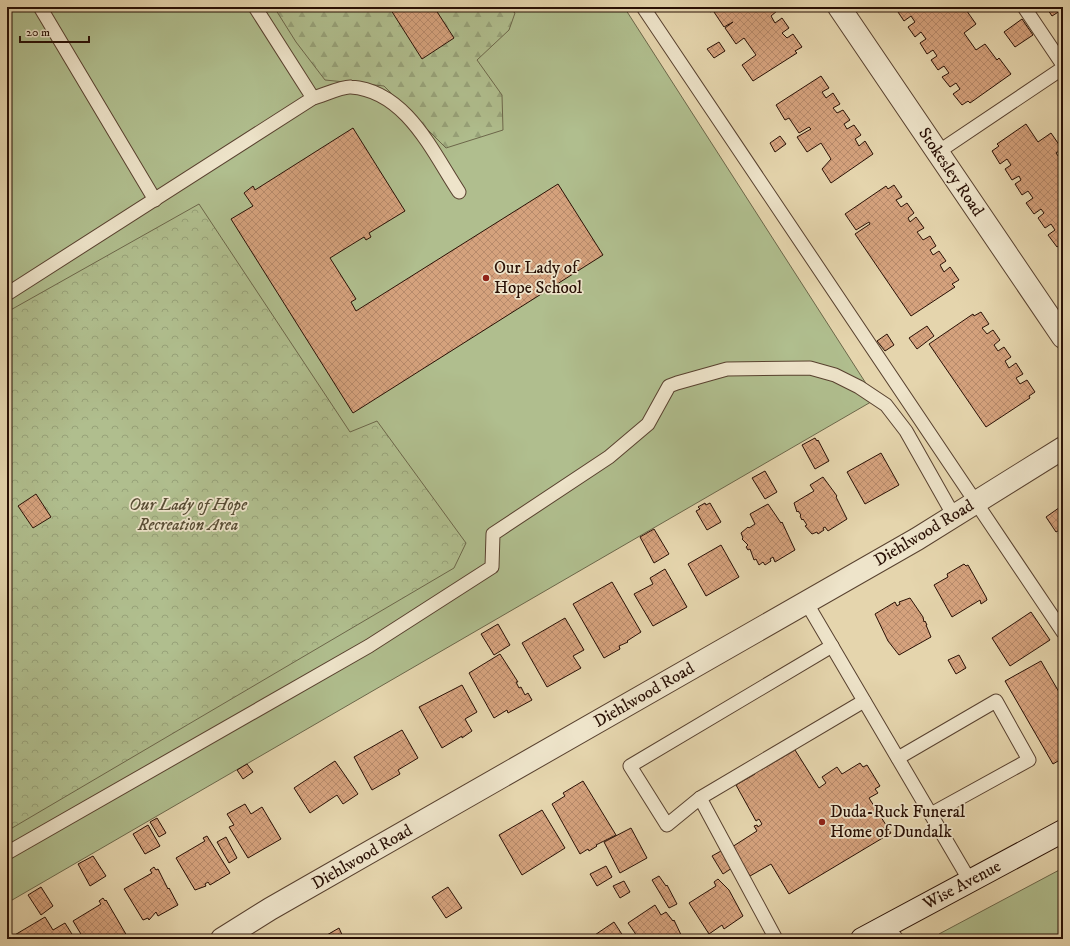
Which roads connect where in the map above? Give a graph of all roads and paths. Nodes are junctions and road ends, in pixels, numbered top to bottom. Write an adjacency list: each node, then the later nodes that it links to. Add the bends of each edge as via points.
1 (40, 7): 11 (lane)
2 (255, 7): 8 (lane)
3 (643, 7): 15 (lane)
4 (839, 7): 9 (street, Stokesley Road)
5 (1024, 7): 6 (lane)
6 (1063, 65)
7 (1063, 68): 9 (lane)
8 (313, 98): 10 (lane, via 350,87 384,96 409,116); 11 (lane)
9 (938, 152): 13 (street, Stokesley Road)
10 (459, 192)
11 (155, 200): 12 (lane)
12 (7, 294)
13 (1063, 337)
14 (1063, 448): 15 (street, Diehlwood Road)
15 (976, 502): 16 (street, Diehlwood Road); 18 (lane)
16 (954, 516): 17 (street, Diehlwood Road); 25 (lane, via 906,431 886,405 835,375 810,368 727,369 673,384 669,386 648,424 609,457 493,534 492,568 369,646)
17 (806, 602): 19 (lane); 28 (street, Diehlwood Road)
18 (1063, 632)
19 (832, 646): 20 (lane); 22 (lane, via 630,766 667,825)
20 (864, 701): 21 (lane); 22 (lane)
21 (898, 758): 23 (lane); 23 (lane, via 996,701 1029,760)
22 (700, 798): 29 (lane)
23 (931, 814): 26 (lane)
24 (1063, 831): 26 (street, Wise Avenue)
25 (7, 854)
26 (970, 881): 27 (street, Wise Avenue)
27 (892, 932): 30 (street, Wise Avenue)
28 (222, 939)
29 (776, 939)
30 (862, 939)

